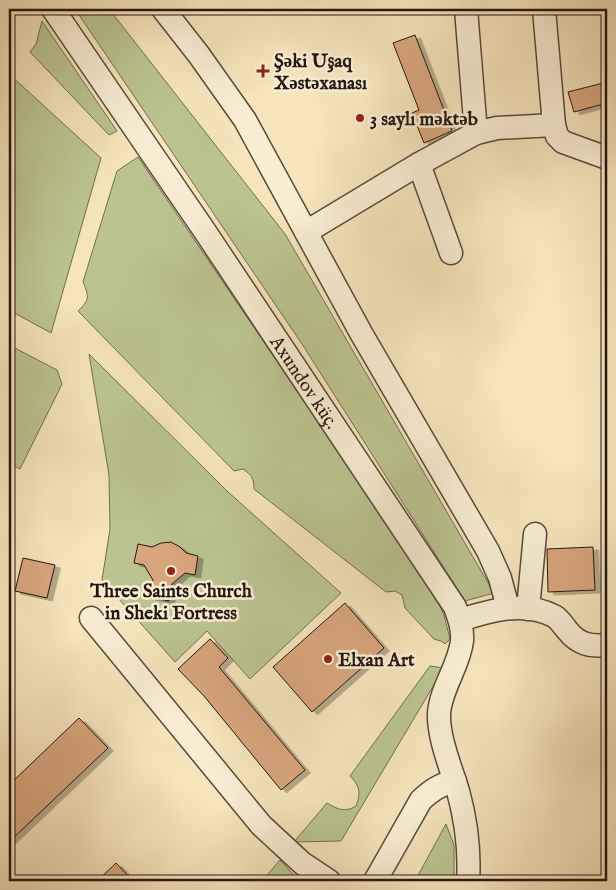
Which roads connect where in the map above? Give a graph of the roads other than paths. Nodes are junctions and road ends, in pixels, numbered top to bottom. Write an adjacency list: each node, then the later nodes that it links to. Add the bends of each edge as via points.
1 (53, 9): 14 (street, Axundov küç., via 450,598)
2 (163, 9): 9 (street, via 245,120)
3 (466, 9): 6 (street)
4 (544, 9): 5 (street)
5 (554, 125): 6 (street, via 497,128); 7 (street, via 563,142)
6 (476, 133): 8 (street)
7 (607, 158)
8 (420, 164): 9 (street); 10 (street)
9 (306, 232): 12 (street)
10 (451, 253)
11 (535, 534): 12 (street)
12 (518, 608): 14 (street, via 488,611); 15 (street, via 555,617 583,644)
13 (91, 618): 17 (street, via 261,825 302,863)
14 (460, 620): 16 (street, Axundov küç., via 462,640 459,654 442,697 439,714 440,730)
15 (607, 645)
16 (455, 781): 18 (street, via 431,790 421,800); 19 (street, Axundov küç., via 468,839)
17 (328, 881)
18 (375, 881)
19 (468, 881)

